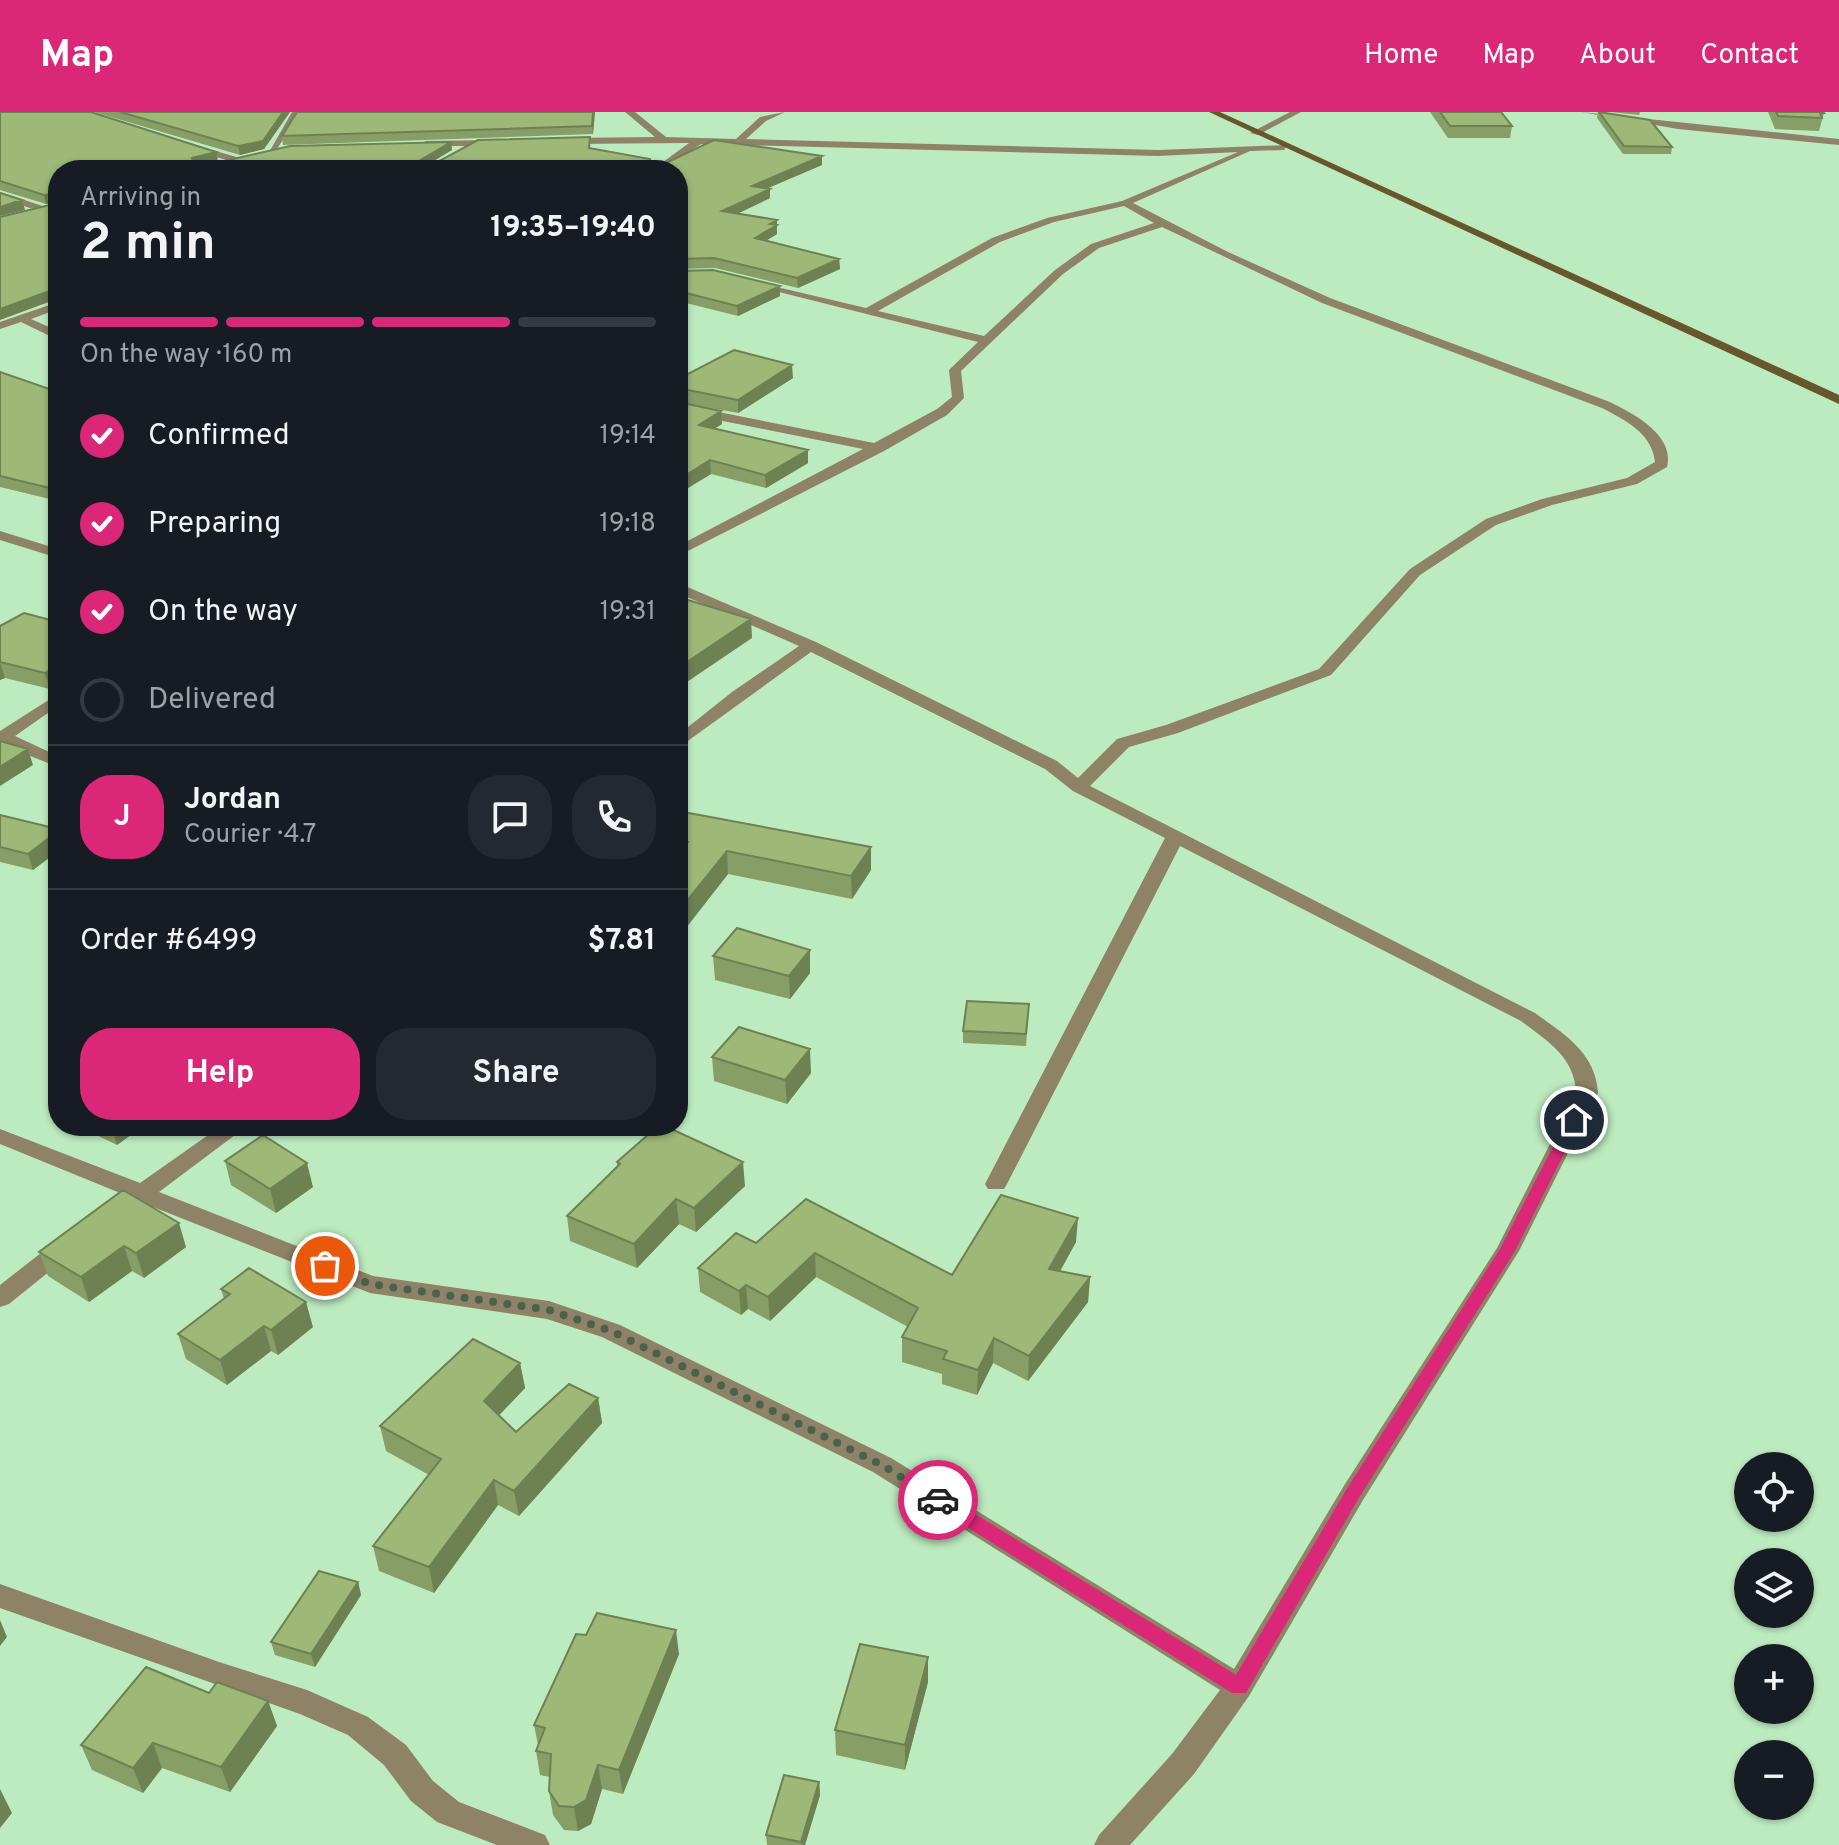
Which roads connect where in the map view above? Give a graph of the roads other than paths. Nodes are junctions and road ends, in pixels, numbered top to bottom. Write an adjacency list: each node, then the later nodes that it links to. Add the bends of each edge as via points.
1 (296, 112): 19 (street)
2 (629, 112): 8 (street)
3 (781, 112): 15 (street, via 763,119)
4 (1213, 112): 7 (street)
5 (1297, 112): 7 (street)
6 (1585, 112): 12 (street)
7 (1255, 133): 17 (street)
8 (664, 140): 9 (street); 10 (street)
9 (548, 141)
10 (699, 141): 15 (street); 25 (street)
11 (505, 142): 14 (street)
12 (1839, 142)
13 (177, 143): 24 (street)
14 (476, 143): 16 (street); 22 (street)
15 (737, 143): 20 (street)
16 (420, 145)
17 (1284, 147): 20 (street); 39 (street)
18 (291, 149): 19 (street)
19 (271, 152): 21 (street)
20 (1246, 152): 27 (street)
21 (260, 155)
22 (455, 156)
23 (248, 158): 24 (street)
24 (237, 160)
25 (671, 160)
26 (0, 195): 29 (street)
27 (1125, 203): 31 (street); 34 (street, via 1051,220 996,240)
28 (48, 209): 29 (street)
29 (45, 210): 30 (street)
30 (15, 218)
31 (1159, 225): 38 (street, via 1095,246); 50 (street, via 1286,284 1606,405 1652,436 1662,450 1662,464 1632,481 1491,522 1415,572 1325,672 1123,743)
32 (744, 281): 34 (street)
33 (48, 309): 35 (street)
34 (868, 312): 38 (street)
35 (23, 319): 36 (street); 37 (street)
36 (0, 326)
37 (48, 331)
38 (985, 340): 41 (street, via 955,370 958,398)
39 (1839, 400)
40 (688, 410): 41 (street)
41 (879, 448): 43 (street)
42 (0, 535): 44 (street)
43 (688, 547)
44 (48, 551)
45 (688, 591): 46 (street)
46 (810, 645): 48 (street); 50 (street, via 1051,765)
47 (48, 706): 49 (street, via 5,735)
48 (688, 735)
49 (48, 758)
50 (1079, 787): 51 (street)
51 (1176, 835): 54 (street); 60 (street, via 1528,1017 1572,1051 1588,1076 1587,1093 1507,1251 1354,1492)
52 (0, 1136): 55 (street)
53 (222, 1136): 55 (street)
54 (996, 1184)
55 (142, 1193): 56 (street); 60 (street, via 370,1284 549,1310 611,1331 882,1465)
56 (118, 1209)
57 (82, 1234): 58 (street)
58 (0, 1298)
59 (0, 1596): 61 (street, via 307,1703 358,1726 395,1755 422,1791 448,1812)
60 (1239, 1687): 62 (street, via 1183,1764)
61 (534, 1845)
62 (1110, 1845)

